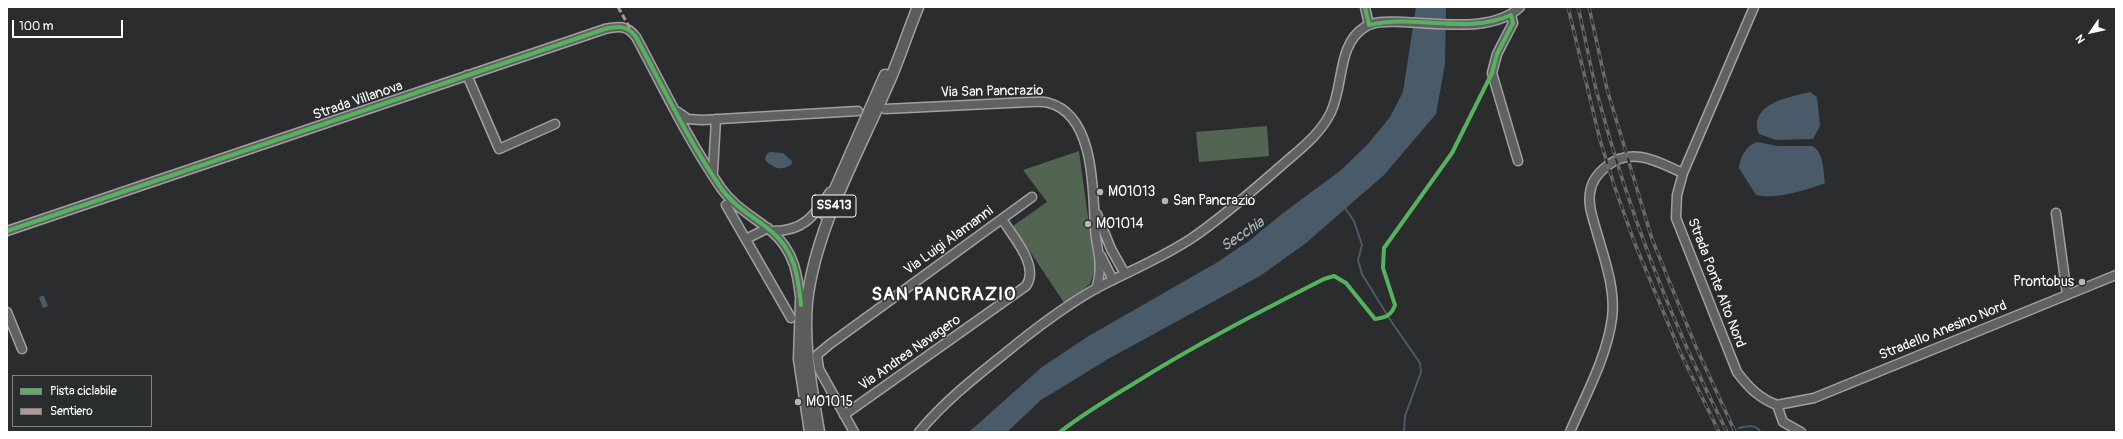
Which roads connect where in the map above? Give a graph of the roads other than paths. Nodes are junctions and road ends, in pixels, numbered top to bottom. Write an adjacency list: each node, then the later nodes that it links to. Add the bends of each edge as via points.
1 (918, 7): 7 (main road, SS413)
2 (1365, 7): 6 (street)
3 (1520, 7): 5 (street)
4 (1754, 7): 15 (street, Strada Ponte Alto Nord)
5 (1511, 14): 6 (street, via 1495,21 1468,24 1389,22); 14 (street, via 1513,23 1497,54 1492,73)
6 (1369, 25): 27 (street, via 1356,34 1349,43 1336,101 1325,123 1314,136 1192,238)
7 (901, 47): 17 (main road, SS413, via 885,75); 39 (main road, SS413, via 891,78 829,220 812,274 806,345)
8 (467, 75): 9 (street, Strada Villanova, via 605,29 624,26 636,37); 13 (street, via 499,149); 24 (street, Strada Villanova)
9 (675, 109): 12 (street, via 688,119); 16 (street)
10 (885, 109): 20 (street, Via San Pancrazio, via 1030,102 1056,106 1069,115 1082,135 1089,160)
11 (858, 111): 12 (street)
12 (716, 120): 16 (street, via 712,167)
13 (555, 124)
14 (1518, 161)
15 (1683, 173): 36 (street, Strada Ponte Alto Nord, via 1677,195 1677,224 1734,365 1750,389 1764,400); 42 (street, via 1650,159 1628,156 1619,158 1605,167 1590,188 1589,203 1612,296 1612,318 1604,349)
16 (714, 176): 23 (street, via 739,207)
17 (838, 180): 23 (street, via 812,217 790,230); 32 (main road, SS413, via 814,243)
18 (1032, 197): 22 (street, Via Luigi Alamanni)
19 (726, 205): 25 (street)
20 (1095, 210): 26 (street, Via San Pancrazio, via 1095,230); 27 (street, Via San Pancrazio, via 1110,249)
21 (2056, 213): 31 (street)
22 (1002, 219): 37 (street, Via Luigi Alamanni, via 817,355 817,364); 37 (street, Via Andrea Navagero, via 1028,262 1031,275 1026,286)
23 (769, 230): 25 (street); 32 (street, via 782,241 794,262)
24 (7, 231)
25 (746, 239): 34 (street)
26 (1100, 253): 29 (street, Via San Pancrazio); 30 (street, Via San Pancrazio)
27 (1125, 274): 29 (street)
28 (2116, 274): 31 (street, Stradello Anesino Nord)
29 (1113, 280): 30 (street)
30 (1096, 289): 41 (street, via 1029,334 968,382 945,403)
31 (2067, 295): 36 (street, Stradello Anesino Nord, via 1814,398)
32 (801, 305): 38 (main road, SS413, via 799,359)
33 (7, 312): 35 (street)
34 (791, 318)
35 (22, 348)
36 (1777, 405): 43 (street, via 1783,422)
37 (844, 415): 40 (street, Via Luigi Alamanni)
38 (810, 432)
39 (819, 432)
40 (854, 432)
41 (920, 432)
42 (1570, 432)
43 (1801, 432)

